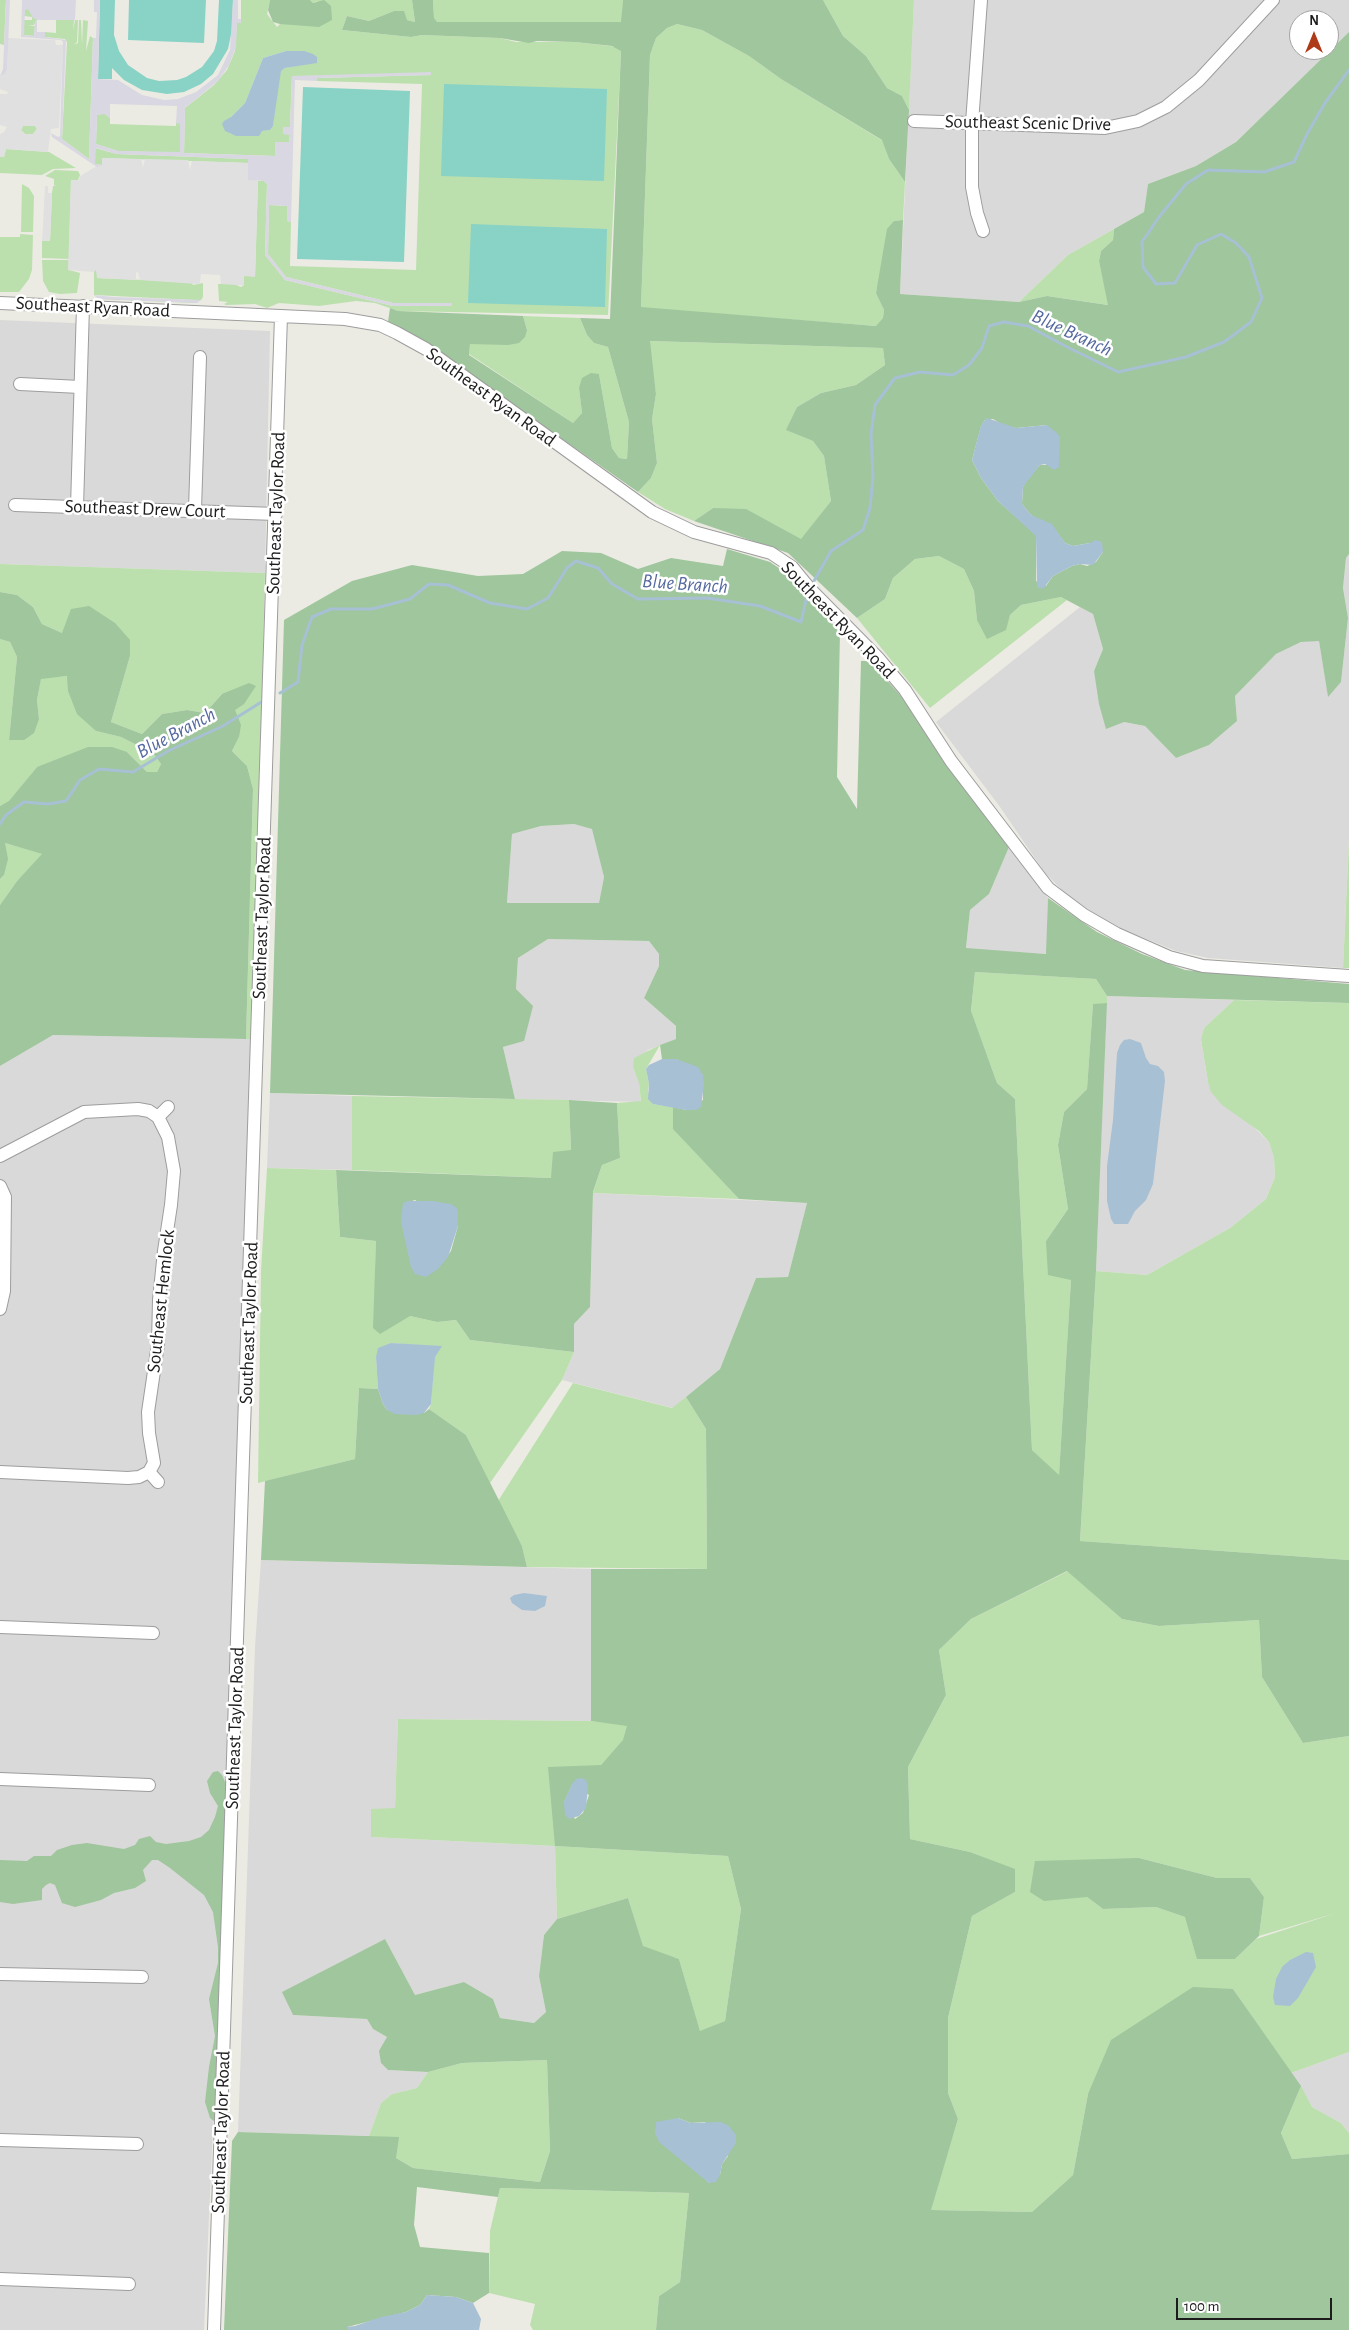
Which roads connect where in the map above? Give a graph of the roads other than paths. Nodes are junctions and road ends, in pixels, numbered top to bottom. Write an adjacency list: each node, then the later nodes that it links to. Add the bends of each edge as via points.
1 (981, 0): 4 (street)
2 (1273, 0): 4 (street, Southeast Scenic Drive, via 1198,80 1166,107 1138,121 1105,128)
3 (914, 120): 4 (street, Southeast Scenic Drive)
4 (972, 123): 5 (street, via 972,187)
5 (983, 231)
6 (0, 303): 7 (street, Southeast Ryan Road)
7 (83, 306): 8 (street, Southeast Ryan Road); 11 (street)
8 (281, 316): 15 (street, Southeast Taylor Road); 16 (street, Southeast Ryan Road, via 362,321 397,333 426,350 652,512 694,532 771,553 792,567 904,690 951,761 1048,888 1084,915 1169,957 1203,966)
9 (200, 357): 14 (street)
10 (20, 384): 11 (street)
11 (80, 387): 13 (street)
12 (14, 505): 13 (street, Southeast Drew Court)
13 (77, 507): 14 (street, Southeast Drew Court)
14 (196, 510): 15 (street, Southeast Drew Court)
15 (276, 514): 35 (street, Southeast Taylor Road)
16 (1349, 976)
17 (168, 1107): 18 (street)
18 (158, 1117): 19 (street, via 138,1109 84,1112); 23 (street, Southeast Hemlock, via 168,1137 174,1171 159,1300 158,1344 148,1412 154,1463)
19 (0, 1156)
20 (0, 1186): 21 (street, via 5,1197 4,1291)
21 (0, 1309)
22 (0, 1472): 23 (street, via 128,1478)
23 (149, 1472): 24 (street)
24 (158, 1482)
25 (0, 1627): 26 (street)
26 (153, 1633)
27 (0, 1779): 28 (street)
28 (149, 1785)
29 (0, 1974): 30 (street)
30 (142, 1977)
31 (0, 2140): 32 (street)
32 (136, 2144)
33 (0, 2279): 34 (street)
34 (129, 2284)
35 (214, 2330)

